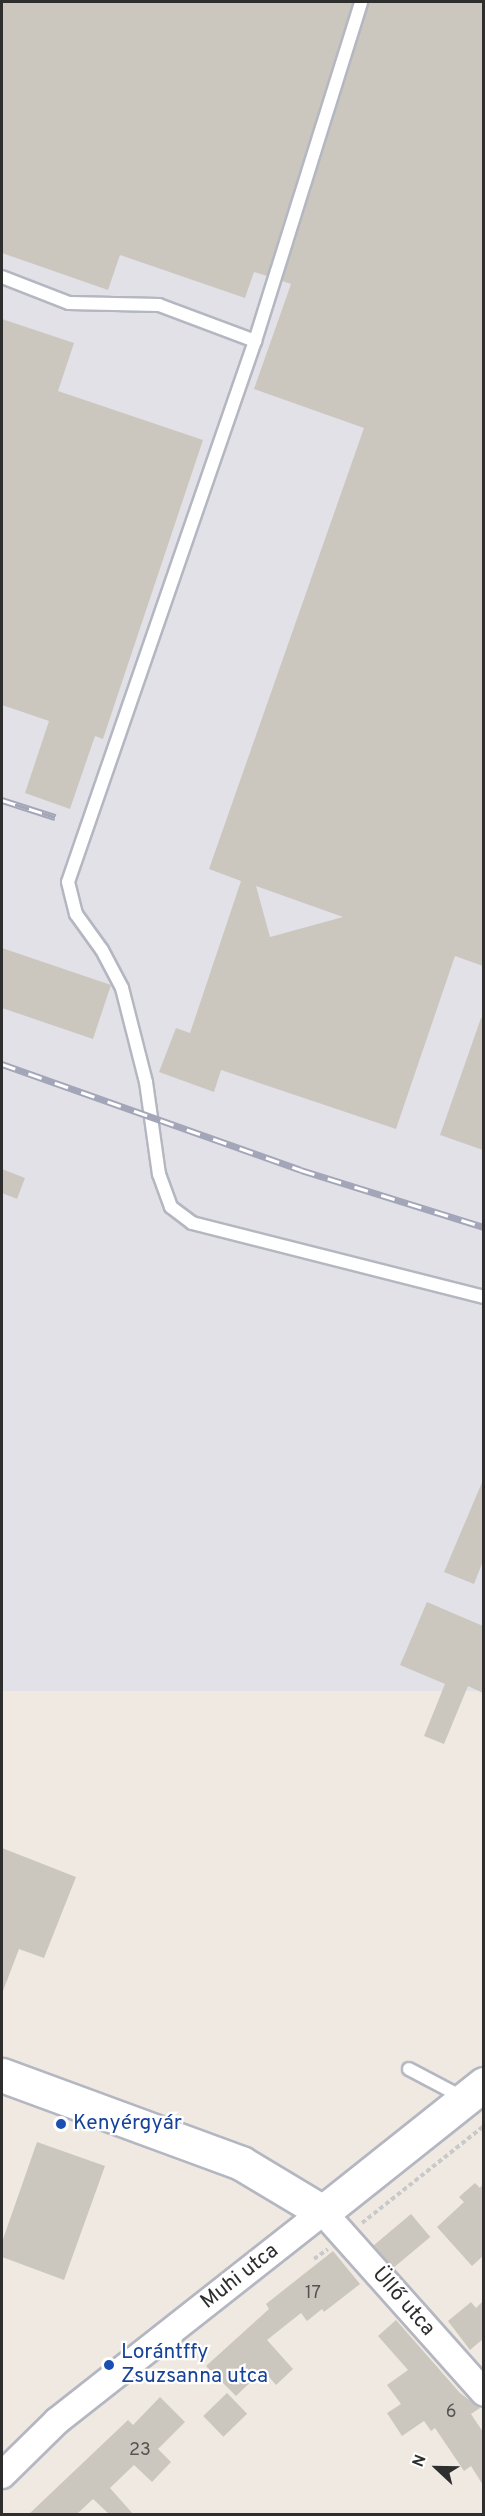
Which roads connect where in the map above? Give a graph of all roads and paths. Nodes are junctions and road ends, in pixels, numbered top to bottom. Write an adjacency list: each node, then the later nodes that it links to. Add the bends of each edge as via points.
1 (361, 2): 3 (lane)
2 (2, 277): 3 (lane, via 69,303 159,305)
3 (255, 341): 4 (lane, via 68,882 76,914 102,950 122,988 146,1082 159,1174 171,1207 192,1223)
4 (483, 1297)
5 (409, 2069): 7 (lane)
6 (2, 2075): 9 (main road, via 241,2163)
7 (474, 2091): 9 (main road, Muhi utca)
8 (483, 2126): 10 (path)
9 (323, 2212): 10 (street, Üllő utca); 12 (street, Muhi utca, via 57,2421)
10 (345, 2236): 11 (street, Üllő utca)
11 (483, 2393)
12 (2, 2475)

